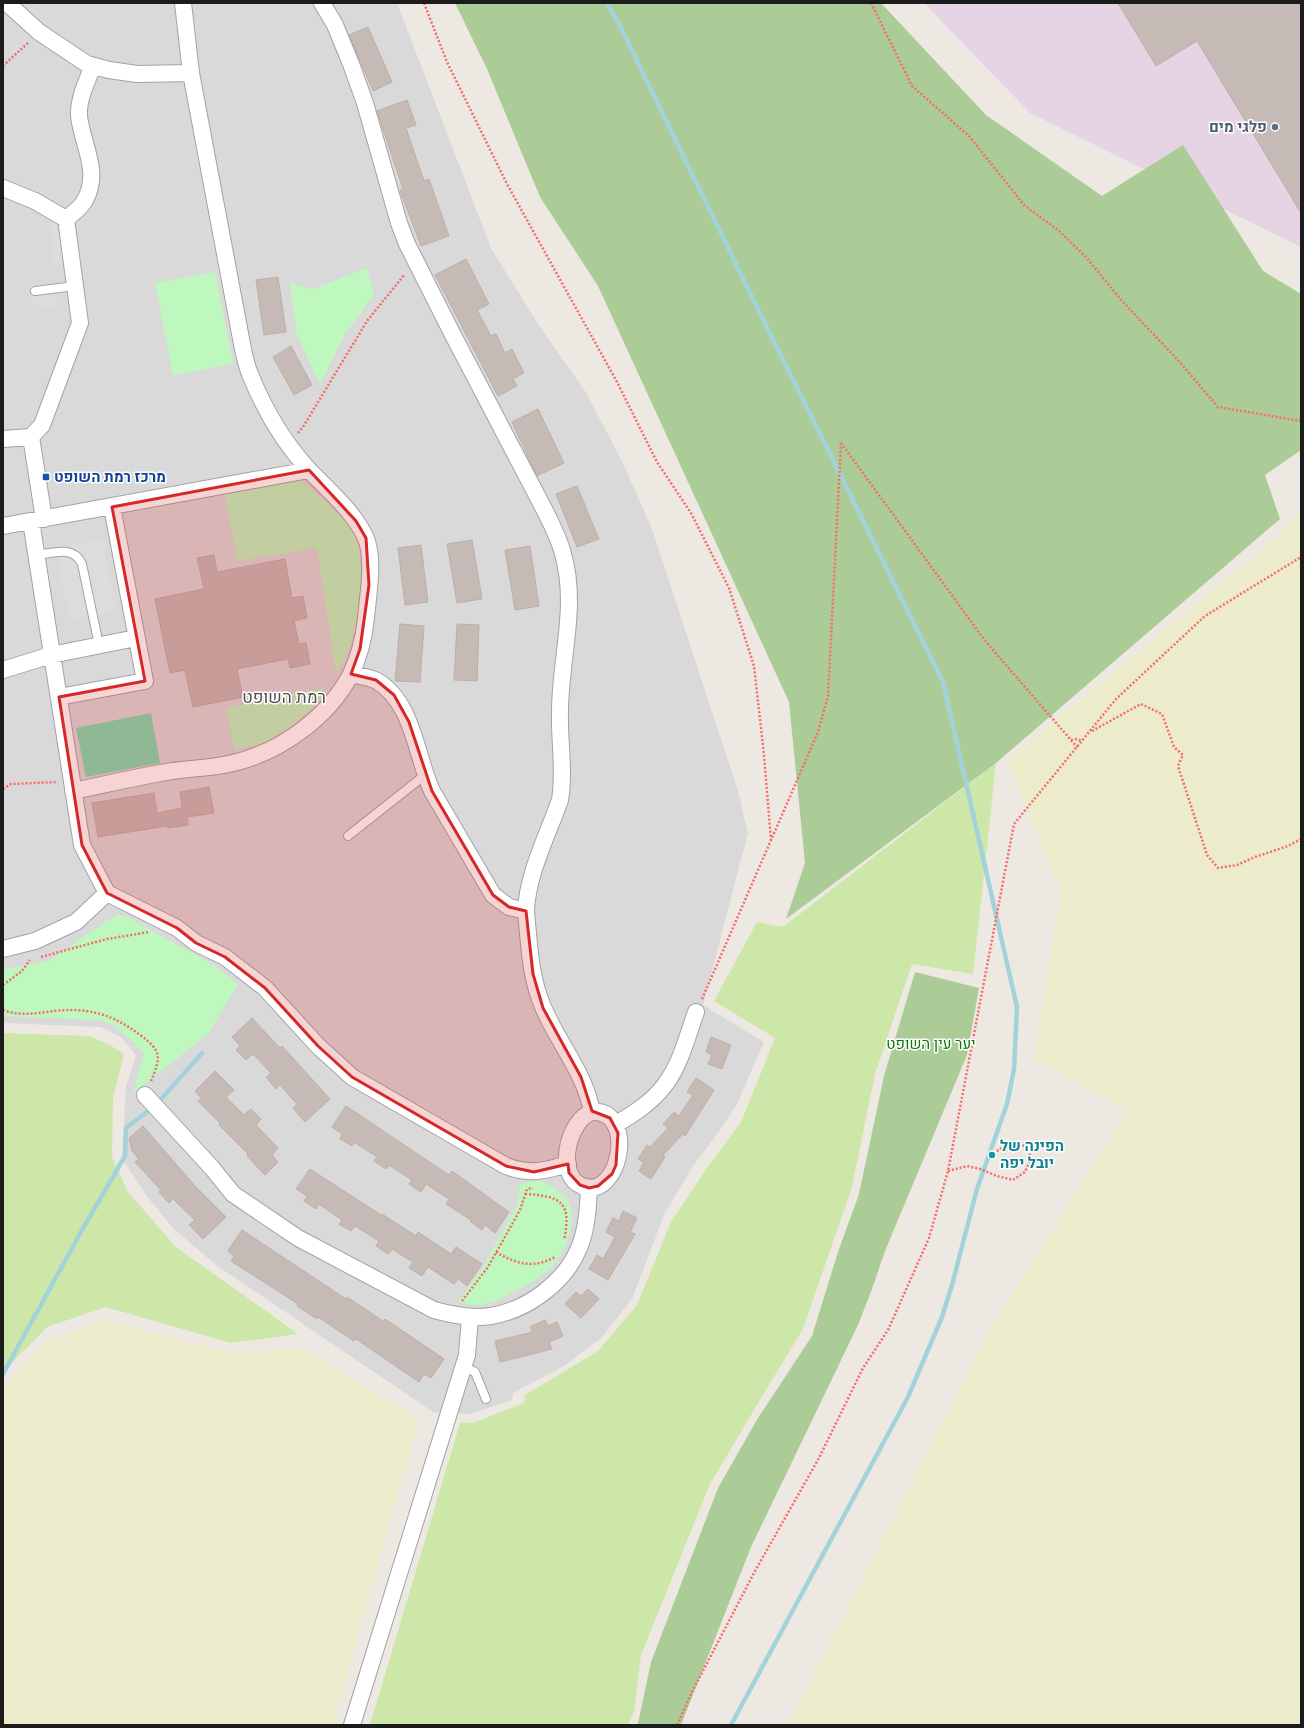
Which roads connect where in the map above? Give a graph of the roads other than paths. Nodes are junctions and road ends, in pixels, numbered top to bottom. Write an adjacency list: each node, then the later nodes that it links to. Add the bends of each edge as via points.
1 (7, 3): 4 (street, via 39,32)
2 (183, 3): 5 (street)
3 (322, 3): 27 (street, via 335,25 351,64 365,103 399,223 415,262 544,509 563,554 569,604 560,713 562,788 560,800 533,872)
4 (92, 66): 5 (street, via 137,74); 7 (street, via 81,98 79,116 92,170 91,183 85,201)
5 (191, 73): 12 (street, via 249,373 288,444)
6 (3, 188): 7 (street, via 35,200)
7 (66, 220): 8 (street)
8 (74, 286): 9 (lane); 10 (street, via 80,323 42,425)
9 (35, 291)
10 (31, 437): 11 (street); 14 (street)
11 (3, 439)
12 (309, 470): 13 (street); 21 (street, via 346,508 366,538 369,571 365,622 360,649)
13 (112, 507): 14 (street); 17 (street)
14 (38, 520): 15 (street); 16 (street)
15 (3, 526)
16 (36, 555): 18 (lane, via 67,551 79,557); 19 (street)
17 (136, 638): 18 (street); 22 (street, via 145,681)
18 (99, 645): 19 (street)
19 (51, 655): 20 (street); 22 (street)
20 (3, 670)
21 (351, 674): 23 (street, via 376,680 394,695 403,707); 24 (street, via 336,697 318,717 280,744 260,754 235,763)
22 (59, 697): 24 (street)
23 (425, 775): 25 (lane); 27 (street, via 493,895 509,907)
24 (73, 786): 26 (street, via 82,845)
25 (348, 836)
26 (107, 893): 28 (street, via 76,922 35,941); 33 (street, via 177,928 196,943 225,957 265,988 318,1046 352,1077 518,1171 547,1171)
27 (526, 911): 31 (street, via 537,992 543,1008 581,1077)
28 (3, 949)
29 (696, 1012): 32 (street, via 674,1071 664,1086 656,1096)
30 (145, 1094): 35 (street, via 233,1194 298,1238 434,1310)
31 (592, 1112): 32 (street, via 604,1113); 33 (street, via 580,1119 576,1125 568,1151)
32 (615, 1125): 34 (street, via 619,1144 612,1174 598,1186)
33 (568, 1164): 34 (street, via 573,1180)
34 (589, 1188): 35 (street, via 586,1224 579,1247 570,1266 556,1282 528,1302 510,1310 491,1316)
35 (470, 1317): 36 (street)
36 (464, 1367): 37 (lane, via 475,1372); 38 (street)
37 (486, 1399)
38 (352, 1725)

